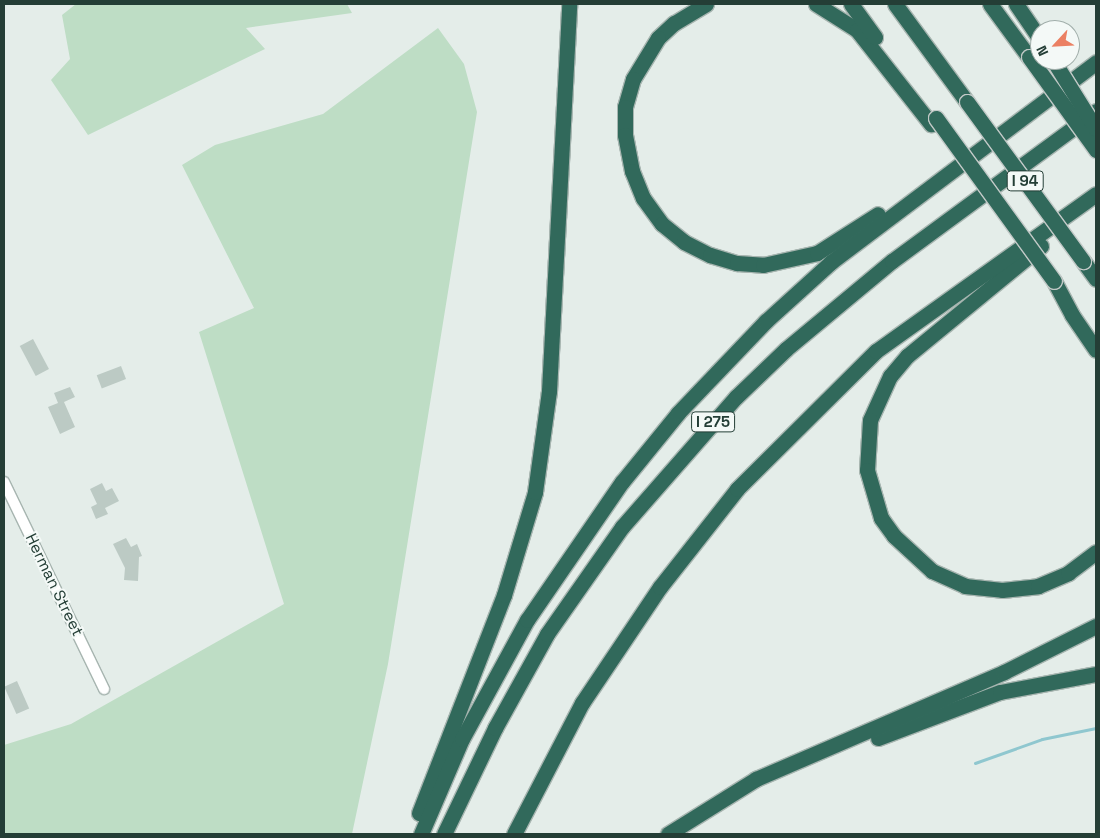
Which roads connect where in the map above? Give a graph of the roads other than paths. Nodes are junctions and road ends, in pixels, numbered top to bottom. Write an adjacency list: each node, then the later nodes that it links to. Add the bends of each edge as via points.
1 (568, 4): 28 (highway, via 549,392 535,492 504,595)
2 (706, 4): 13 (highway, via 674,23 646,56 633,79 625,107 625,135 632,171 643,198 662,224 684,242 710,255 737,263 763,265 817,253)
3 (816, 4): 12 (highway, via 857,30)
4 (851, 4): 12 (highway)
5 (895, 4): 18 (highway, I 94, bridge)
6 (990, 4): 15 (highway, bridge)
7 (1016, 4): 8 (highway)
8 (1030, 24)
9 (1096, 62): 13 (highway)
10 (1060, 70): 14 (highway, bridge)
11 (1096, 110): 30 (highway, I 275, via 892,261 786,349 736,397 622,527 547,634 495,728)
12 (933, 121): 19 (highway, bridge)
13 (1008, 128): 29 (highway, via 831,262 736,351 648,449 562,564 527,620 462,739)
14 (1096, 129)
15 (1096, 150)
16 (1096, 194): 17 (highway)
17 (1047, 230): 23 (highway, via 1040,250 907,356 890,376 870,420 867,470 881,518 894,536 932,571 965,586 1002,590 1038,586 1068,574); 31 (highway, via 876,351 737,489 660,586 587,696)
18 (1096, 279)
19 (1054, 281): 20 (highway); 21 (highway, via 1072,316)
20 (1096, 337)
21 (1096, 350)
22 (4, 482): 26 (street, Herman Street)
23 (1096, 552)
24 (1096, 626): 27 (highway, via 1004,672 756,780)
25 (1096, 674): 27 (highway, via 991,695)
26 (104, 689)
27 (723, 800): 32 (highway)
28 (411, 834)
29 (421, 834)
30 (444, 834)
31 (514, 834)
32 (668, 834)

